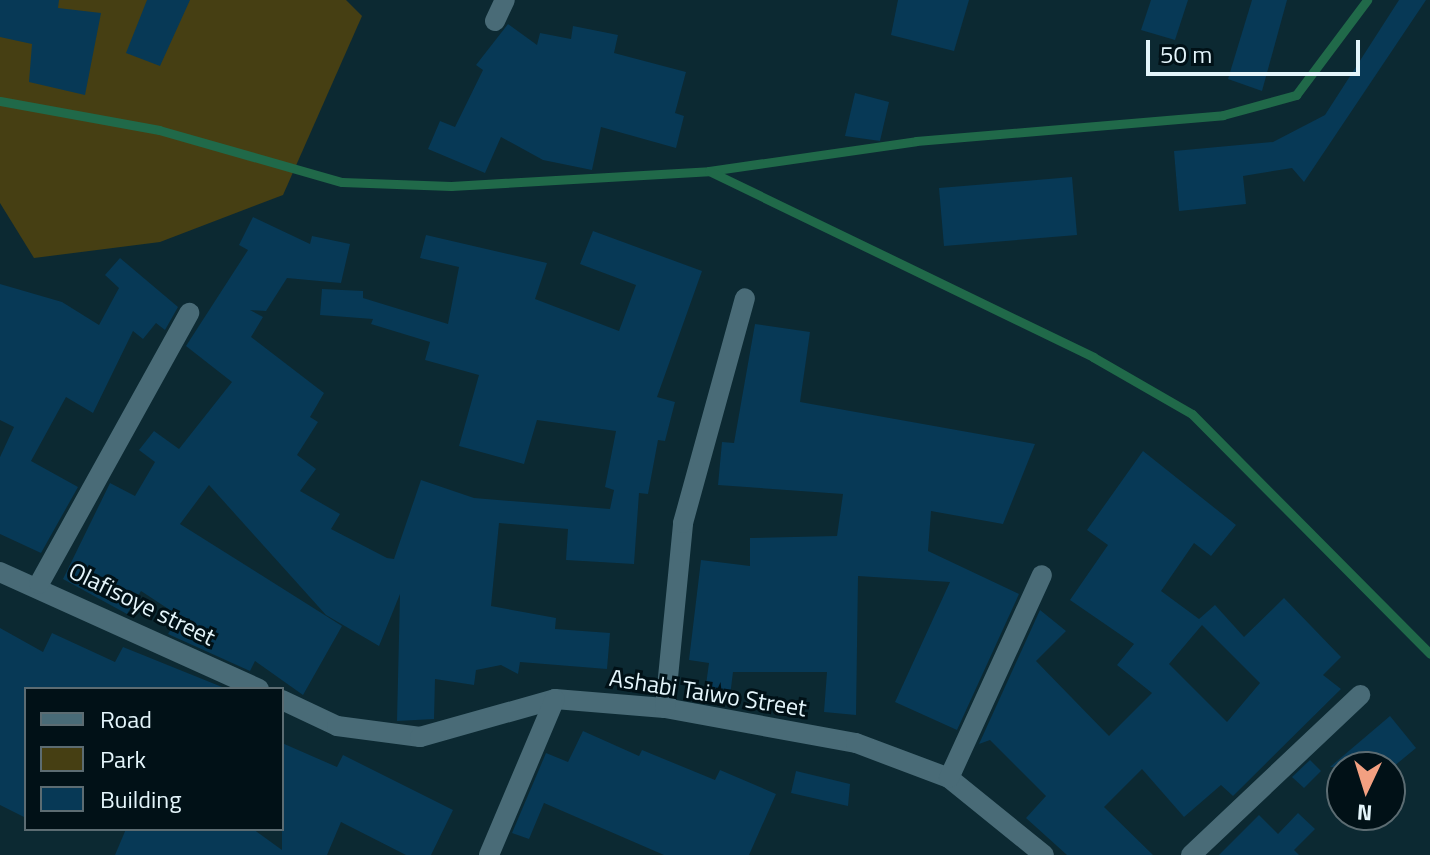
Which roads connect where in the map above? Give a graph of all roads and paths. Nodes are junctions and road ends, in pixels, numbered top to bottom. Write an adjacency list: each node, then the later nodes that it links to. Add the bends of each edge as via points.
1 (505, 0): 2 (street)
2 (495, 21)
3 (745, 298): 12 (street, via 683,523)
4 (189, 313): 7 (street)
5 (0, 572): 7 (street, Olafisoye street)
6 (1042, 575): 13 (street)
7 (39, 584): 8 (street, Olafisoye street)
8 (255, 687)
9 (1360, 695): 16 (street)
10 (555, 699): 11 (street, Ashabi Taiwo Street, via 420,737 337,726); 12 (street, Ashabi Taiwo Street); 14 (street)
11 (284, 701)
12 (665, 708): 13 (street, Ashabi Taiwo Street, via 856,743)
13 (949, 778): 15 (street, Ashabi Taiwo Street)
14 (489, 855)
15 (1044, 855)
16 (1191, 855)

